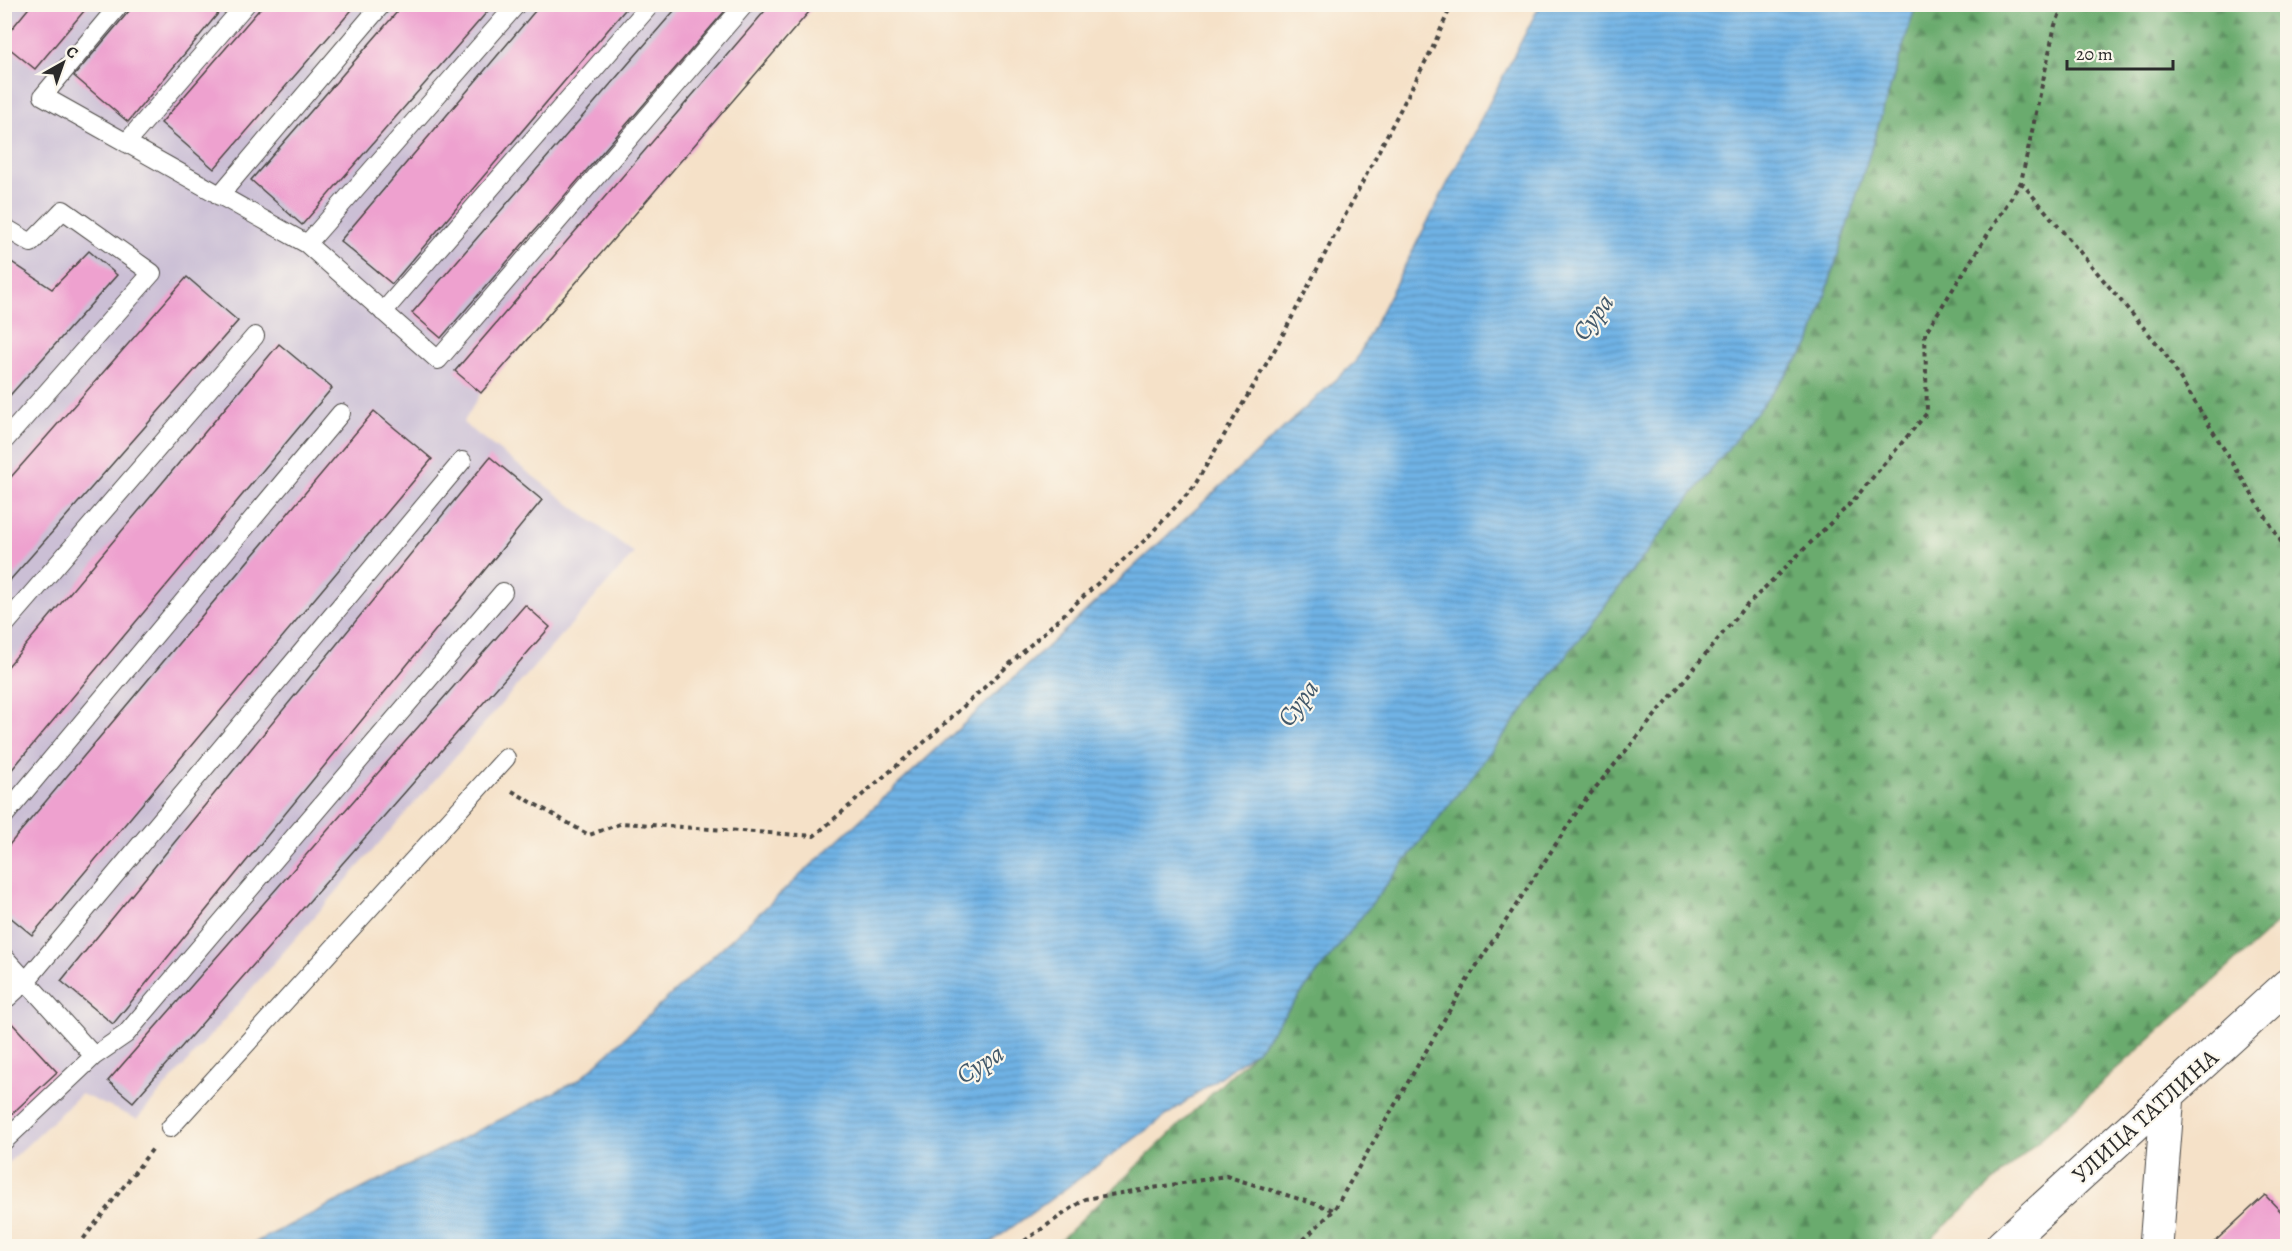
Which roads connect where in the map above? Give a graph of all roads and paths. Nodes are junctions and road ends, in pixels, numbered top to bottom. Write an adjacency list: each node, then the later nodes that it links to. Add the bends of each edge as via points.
1 (120, 4): 9 (lane, via 43,96)
2 (246, 4): 9 (lane)
3 (382, 4): 11 (lane)
4 (517, 4): 13 (lane)
5 (651, 4): 14 (lane)
6 (745, 4): 14 (lane, via 438,360)
7 (1452, 4): 23 (path, via 1278,344 1193,488 1146,539 928,740 814,836 622,823 589,835)
8 (2064, 4): 10 (path, via 2055,25)
9 (126, 143): 11 (lane)
10 (2021, 182): 19 (path, via 2164,352); 33 (path, via 1925,333 1927,413 1852,502 1742,610 1582,804 1466,982)
11 (219, 196): 13 (lane)
12 (4, 227): 17 (lane, via 31,243 63,210 152,273)
13 (307, 244): 14 (lane)
14 (383, 312)
15 (255, 336): 21 (lane)
16 (341, 413): 24 (lane)
17 (4, 441)
18 (462, 461): 26 (lane)
19 (2288, 553)
20 (503, 592): 29 (lane, via 126,1034)
21 (4, 626)
22 (506, 758): 23 (lane)
23 (488, 777): 31 (lane)
24 (4, 816)
25 (4, 957): 26 (lane)
26 (26, 981): 28 (lane); 29 (lane)
27 (2288, 985): 30 (street, УЛИЦА ТАТЛИНА)
28 (4, 1001)
29 (94, 1056): 32 (lane)
30 (2168, 1094): 37 (street, УЛИЦА ТАТЛИНА); 38 (street)
31 (170, 1128): 34 (path)
32 (4, 1140)
33 (1334, 1210): 35 (path, via 1226,1176 1084,1199); 36 (path)
34 (78, 1246)
35 (1017, 1246)
36 (1297, 1246)
37 (2002, 1246)
38 (2156, 1246)

